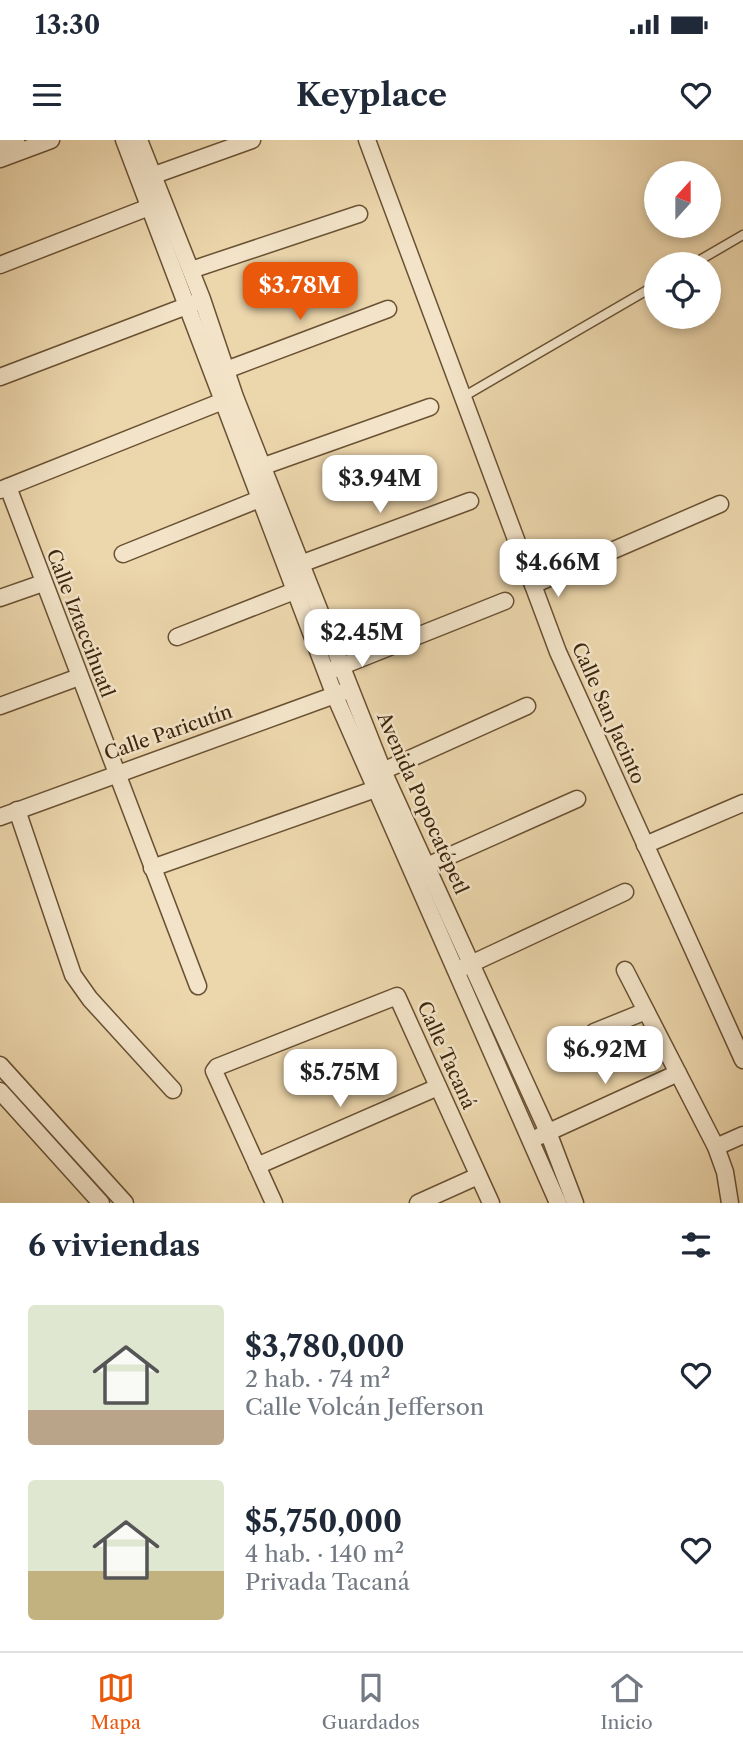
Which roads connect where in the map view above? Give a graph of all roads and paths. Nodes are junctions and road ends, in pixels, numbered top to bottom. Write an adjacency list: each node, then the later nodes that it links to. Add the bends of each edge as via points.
1 (16, 140): 7 (street)
2 (51, 140): 8 (street)
3 (124, 140): 9 (street, Avenida Popocatépetl)
4 (139, 140): 9 (street, Avenida Popocatépetl)
5 (252, 140): 9 (street)
6 (367, 140): 22 (street, Calle San Jacinto)
7 (0, 146)
8 (0, 159)
9 (146, 177): 10 (street, Avenida Popocatépetl)
10 (156, 204): 14 (street); 15 (street, Avenida Popocatépetl); 18 (street, Avenida Popocatépetl)
11 (359, 214): 15 (street)
12 (743, 235): 13 (lane)
13 (713, 252)
14 (0, 265)
15 (191, 270): 17 (street, Avenida Popocatépetl)
16 (644, 292): 22 (lane)
17 (202, 299): 18 (street); 20 (street, Avenida Popocatépetl)
18 (186, 306): 21 (street); 23 (street, Avenida Popocatépetl)
19 (388, 309): 20 (street)
20 (226, 370): 23 (street, Avenida Popocatépetl)
21 (0, 377)
22 (463, 397): 36 (street, Calle San Jacinto)
23 (228, 399): 25 (street, Avenida Popocatépetl); 26 (street); 28 (street, Avenida Popocatépetl)
24 (430, 407): 25 (street)
25 (264, 466): 27 (street, Avenida Popocatépetl)
26 (4, 489): 34 (street, Calle Iztaccihuatl)
27 (275, 493): 28 (street); 32 (street, Avenida Popocatépetl)
28 (258, 500): 31 (street); 33 (street, Avenida Popocatépetl)
29 (470, 501): 32 (street)
30 (720, 504): 36 (street)
31 (123, 554)
32 (303, 563): 33 (street); 35 (street, Avenida Popocatépetl)
33 (285, 570): 37 (street, Avenida Popocatépetl)
34 (43, 583): 38 (street); 42 (street, Calle Iztaccihuatl)
35 (311, 585): 37 (street); 41 (street, Avenida Popocatépetl)
36 (533, 585): 53 (street, Calle San Jacinto, via 558,652)
37 (293, 591): 40 (street); 41 (street, Avenida Popocatépetl)
38 (0, 598)
39 (506, 601): 41 (street)
40 (177, 636)
41 (333, 669): 43 (street, Avenida Popocatépetl); 44 (street, Avenida Popocatépetl)
42 (79, 677): 45 (street); 47 (street, Calle Iztaccihuatl)
43 (351, 689): 44 (street, Calle Paricutín); 48 (street, Avenida Popocatépetl)
44 (335, 696): 47 (street, Calle Paricutín); 48 (street, Avenida Popocatépetl)
45 (0, 706)
46 (527, 706): 48 (street)
47 (114, 774): 51 (street, Calle Paricutín); 55 (street, Calle Iztaccihuatl)
48 (379, 780): 54 (street, Avenida Popocatépetl); 55 (street); 56 (street, Avenida Popocatépetl)
49 (577, 799): 54 (street)
50 (743, 803): 53 (street)
51 (17, 810): 52 (street, Calle Paricutín); 68 (street, via 73,975)
52 (0, 817)
53 (645, 845): 64 (street, Calle San Jacinto)
54 (428, 866): 56 (street); 58 (street, Avenida Popocatépetl)
55 (152, 868): 61 (street, Calle Iztaccihuatl)
56 (411, 872): 60 (street, Avenida Popocatépetl)
57 (625, 892): 58 (street)
58 (470, 965): 60 (street); 70 (street, Avenida Popocatépetl)
59 (625, 970): 62 (street)
60 (454, 971): 72 (street, Avenida Popocatépetl)
61 (198, 986)
62 (646, 1011): 63 (street); 65 (street)
63 (594, 1032)
64 (743, 1059)
65 (678, 1073): 70 (street); 73 (street)
66 (3, 1075): 79 (street)
67 (438, 1087): 74 (street); 74 (street, Calle Tacaná, via 397,996 217,1066 214,1071); 75 (street, Calle Tacaná)
68 (173, 1090)
69 (0, 1091): 78 (street)
70 (548, 1132): 72 (street); 83 (street, Avenida Popocatépetl)
71 (743, 1135): 73 (street)
72 (530, 1141): 82 (street, Avenida Popocatépetl)
73 (716, 1147): 76 (street)
74 (257, 1166): 80 (street, Calle Tacaná)
75 (478, 1176): 77 (street, Calle Tacaná); 81 (street)
76 (734, 1199)
77 (488, 1202)
78 (101, 1203)
79 (125, 1203)
80 (274, 1203)
81 (418, 1203)
82 (558, 1203)
83 (575, 1203)

